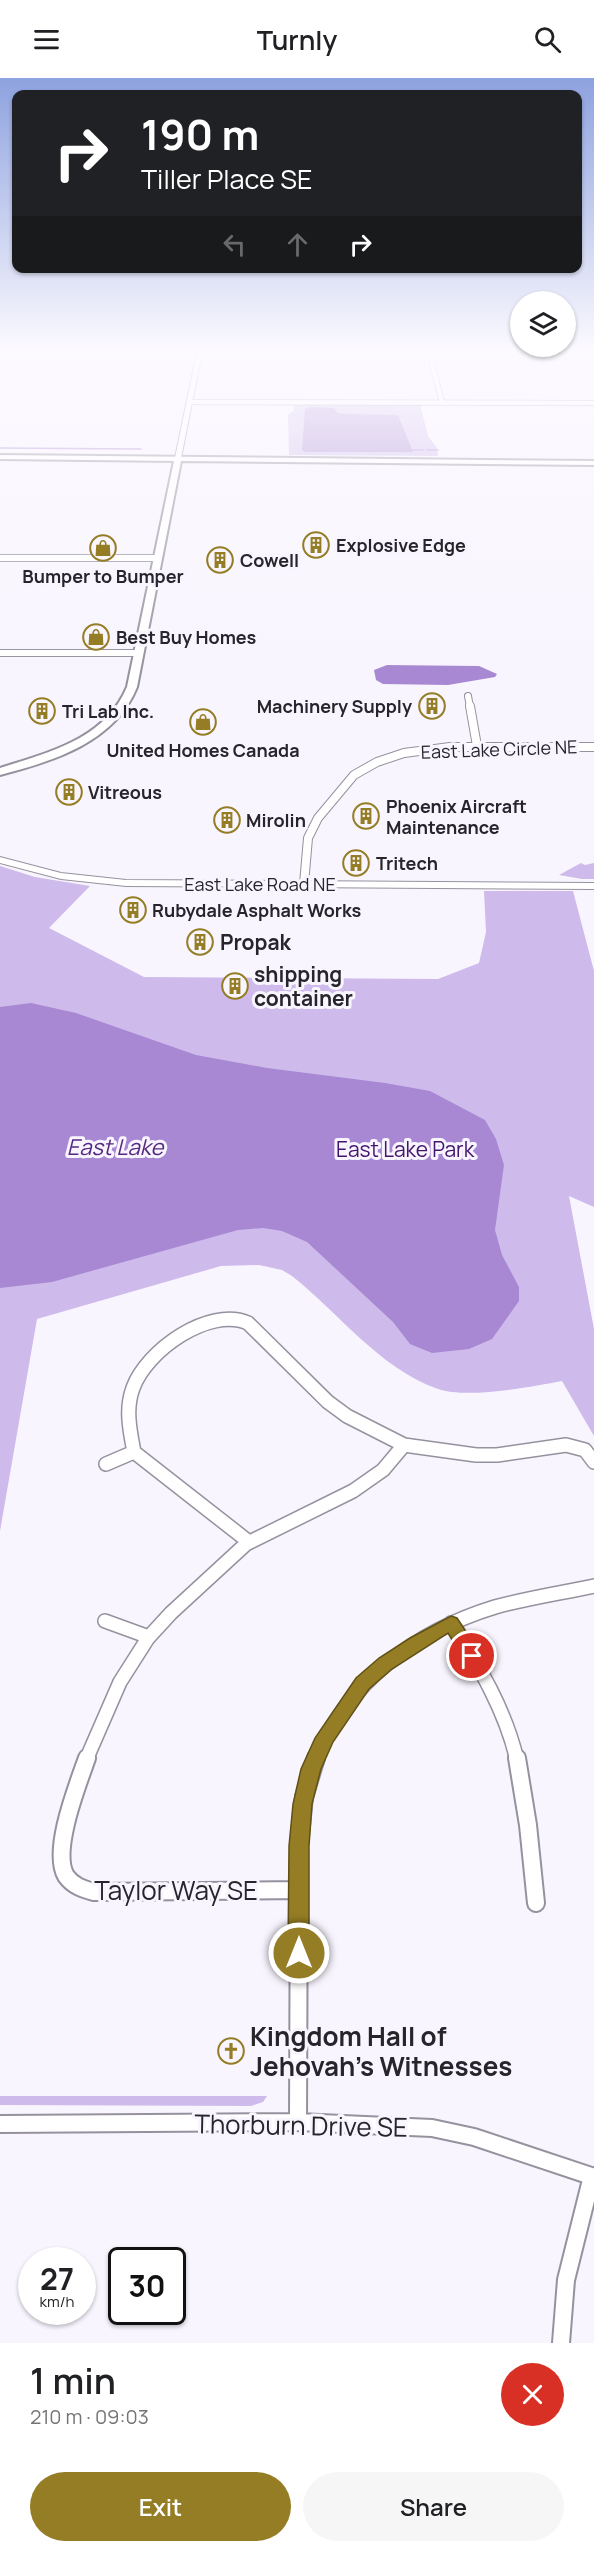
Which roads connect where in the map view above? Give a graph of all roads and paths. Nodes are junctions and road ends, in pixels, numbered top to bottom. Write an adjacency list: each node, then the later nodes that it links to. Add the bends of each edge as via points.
1 (148, 458): 4 (main road); 6 (main road)
2 (178, 458): 6 (street)
3 (200, 458): 5 (main road)
4 (0, 459): 6 (main road)
5 (210, 460): 6 (main road); 7 (main road)
6 (176, 463): 9 (main road)
7 (594, 463)
8 (0, 558): 9 (street)
9 (157, 558): 11 (main road)
10 (0, 652): 11 (street)
11 (138, 653): 15 (main road, via 129,699 111,722 75,745)
12 (468, 696): 13 (street)
13 (477, 746): 14 (street, East Lake Circle NE); 17 (street, East Lake Circle NE, via 404,753 354,775 313,828 306,848)
14 (594, 747)
15 (0, 772)
16 (0, 860): 17 (street, East Lake Road NE, via 55,874 118,882)
17 (304, 884): 18 (street, East Lake Road NE)
18 (594, 886)
19 (404, 1445): 20 (street, via 347,1416 310,1387 248,1323 221,1318 165,1344 138,1372 131,1387 127,1419); 21 (street, via 497,1455 566,1445 585,1450); 23 (street, Taylor Way SE, via 384,1470 366,1482)
20 (134, 1452): 22 (street); 23 (street)
21 (594, 1462)
22 (106, 1464)
23 (249, 1542): 27 (street, Taylor Way SE)
24 (594, 1586): 26 (street, via 525,1599)
25 (105, 1621): 27 (street)
26 (451, 1623): 28 (street, via 416,1642 362,1683 325,1738 311,1769 303,1804); 29 (street, via 496,1698 510,1737 520,1773)
27 (149, 1637): 28 (street, Taylor Way SE, via 124,1675 85,1759 64,1837 61,1865 65,1877 83,1890 94,1892)
28 (299, 1890): 30 (street)
29 (536, 1903)
30 (298, 2122): 31 (street, Thorburn Drive SE); 32 (street, Thorburn Drive SE, via 432,2128 474,2137)
31 (0, 2124)
32 (593, 2176): 33 (street, via 566,2277)
33 (561, 2343)

